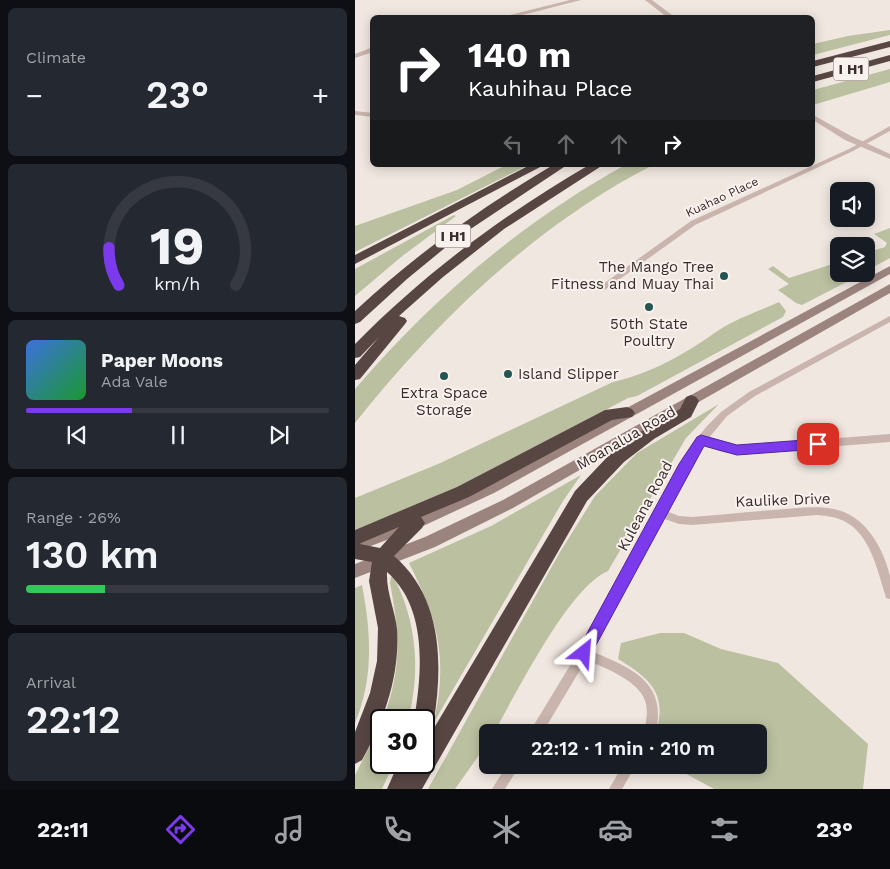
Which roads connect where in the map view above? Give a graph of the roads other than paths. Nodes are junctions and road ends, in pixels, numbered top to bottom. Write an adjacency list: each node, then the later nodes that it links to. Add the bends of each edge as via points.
1 (578, 0): 3 (street)
2 (649, 0): 4 (street)
3 (523, 15)
4 (669, 15)
5 (890, 44): 9 (highway, I H1)
6 (370, 50): 7 (street)
7 (355, 56)
8 (890, 58): 10 (highway, I H1)
9 (815, 63)
10 (815, 78)
11 (355, 113): 12 (street)
12 (370, 115)
13 (815, 118): 15 (street)
14 (890, 128): 15 (street, Kuahao Place)
15 (861, 145): 16 (street); 17 (street, Kuahao Place)
16 (890, 157)
17 (815, 166)
18 (534, 167): 22 (highway)
19 (558, 167): 27 (highway, I H1, via 450,238)
20 (594, 167): 24 (highway, I H1, via 523,211)
21 (814, 167): 25 (street, Kuahao Place, via 693,223)
22 (355, 260)
23 (890, 268): 32 (main road, Moanalua Road)
24 (437, 276): 29 (highway, I H1); 30 (highway)
25 (603, 287)
26 (890, 288): 31 (main road, Moanalua Road)
27 (355, 319)
28 (890, 319): 34 (street, Kuleana Road, via 746,398 724,414)
29 (355, 353)
30 (355, 375)
31 (691, 401): 40 (main road, Moanalua Road, via 508,504); 52 (highway, via 686,413 618,457 581,496)
32 (627, 413): 36 (main road, Moanalua Road, via 489,489); 37 (highway, via 609,414 471,489)
33 (890, 438): 34 (street, via 737,450)
34 (701, 440): 35 (street, Kuleana Road)
35 (659, 512): 42 (street, Kaulike Drive, via 692,521 818,511 839,513 852,519 867,534); 43 (street, Kuleana Road)
36 (416, 523): 38 (main road, Moanalua Road); 40 (highway, via 391,545)
37 (355, 538)
38 (355, 546)
39 (355, 552): 40 (highway, via 369,552)
40 (384, 561): 41 (main road, Moanalua Road); 44 (highway, via 398,568 407,581 429,645); 47 (highway, via 378,574 387,628 385,669 375,711)
41 (355, 571)
42 (890, 594)
43 (584, 653): 45 (street, Kuleana Road); 46 (street, via 642,684 653,710)
44 (426, 709)
45 (541, 724)
46 (650, 724)
47 (355, 753)
48 (405, 774): 51 (highway)
49 (508, 774): 53 (street)
50 (624, 774): 54 (street)
51 (398, 789)
52 (410, 789)
53 (498, 789)
54 (615, 789)

